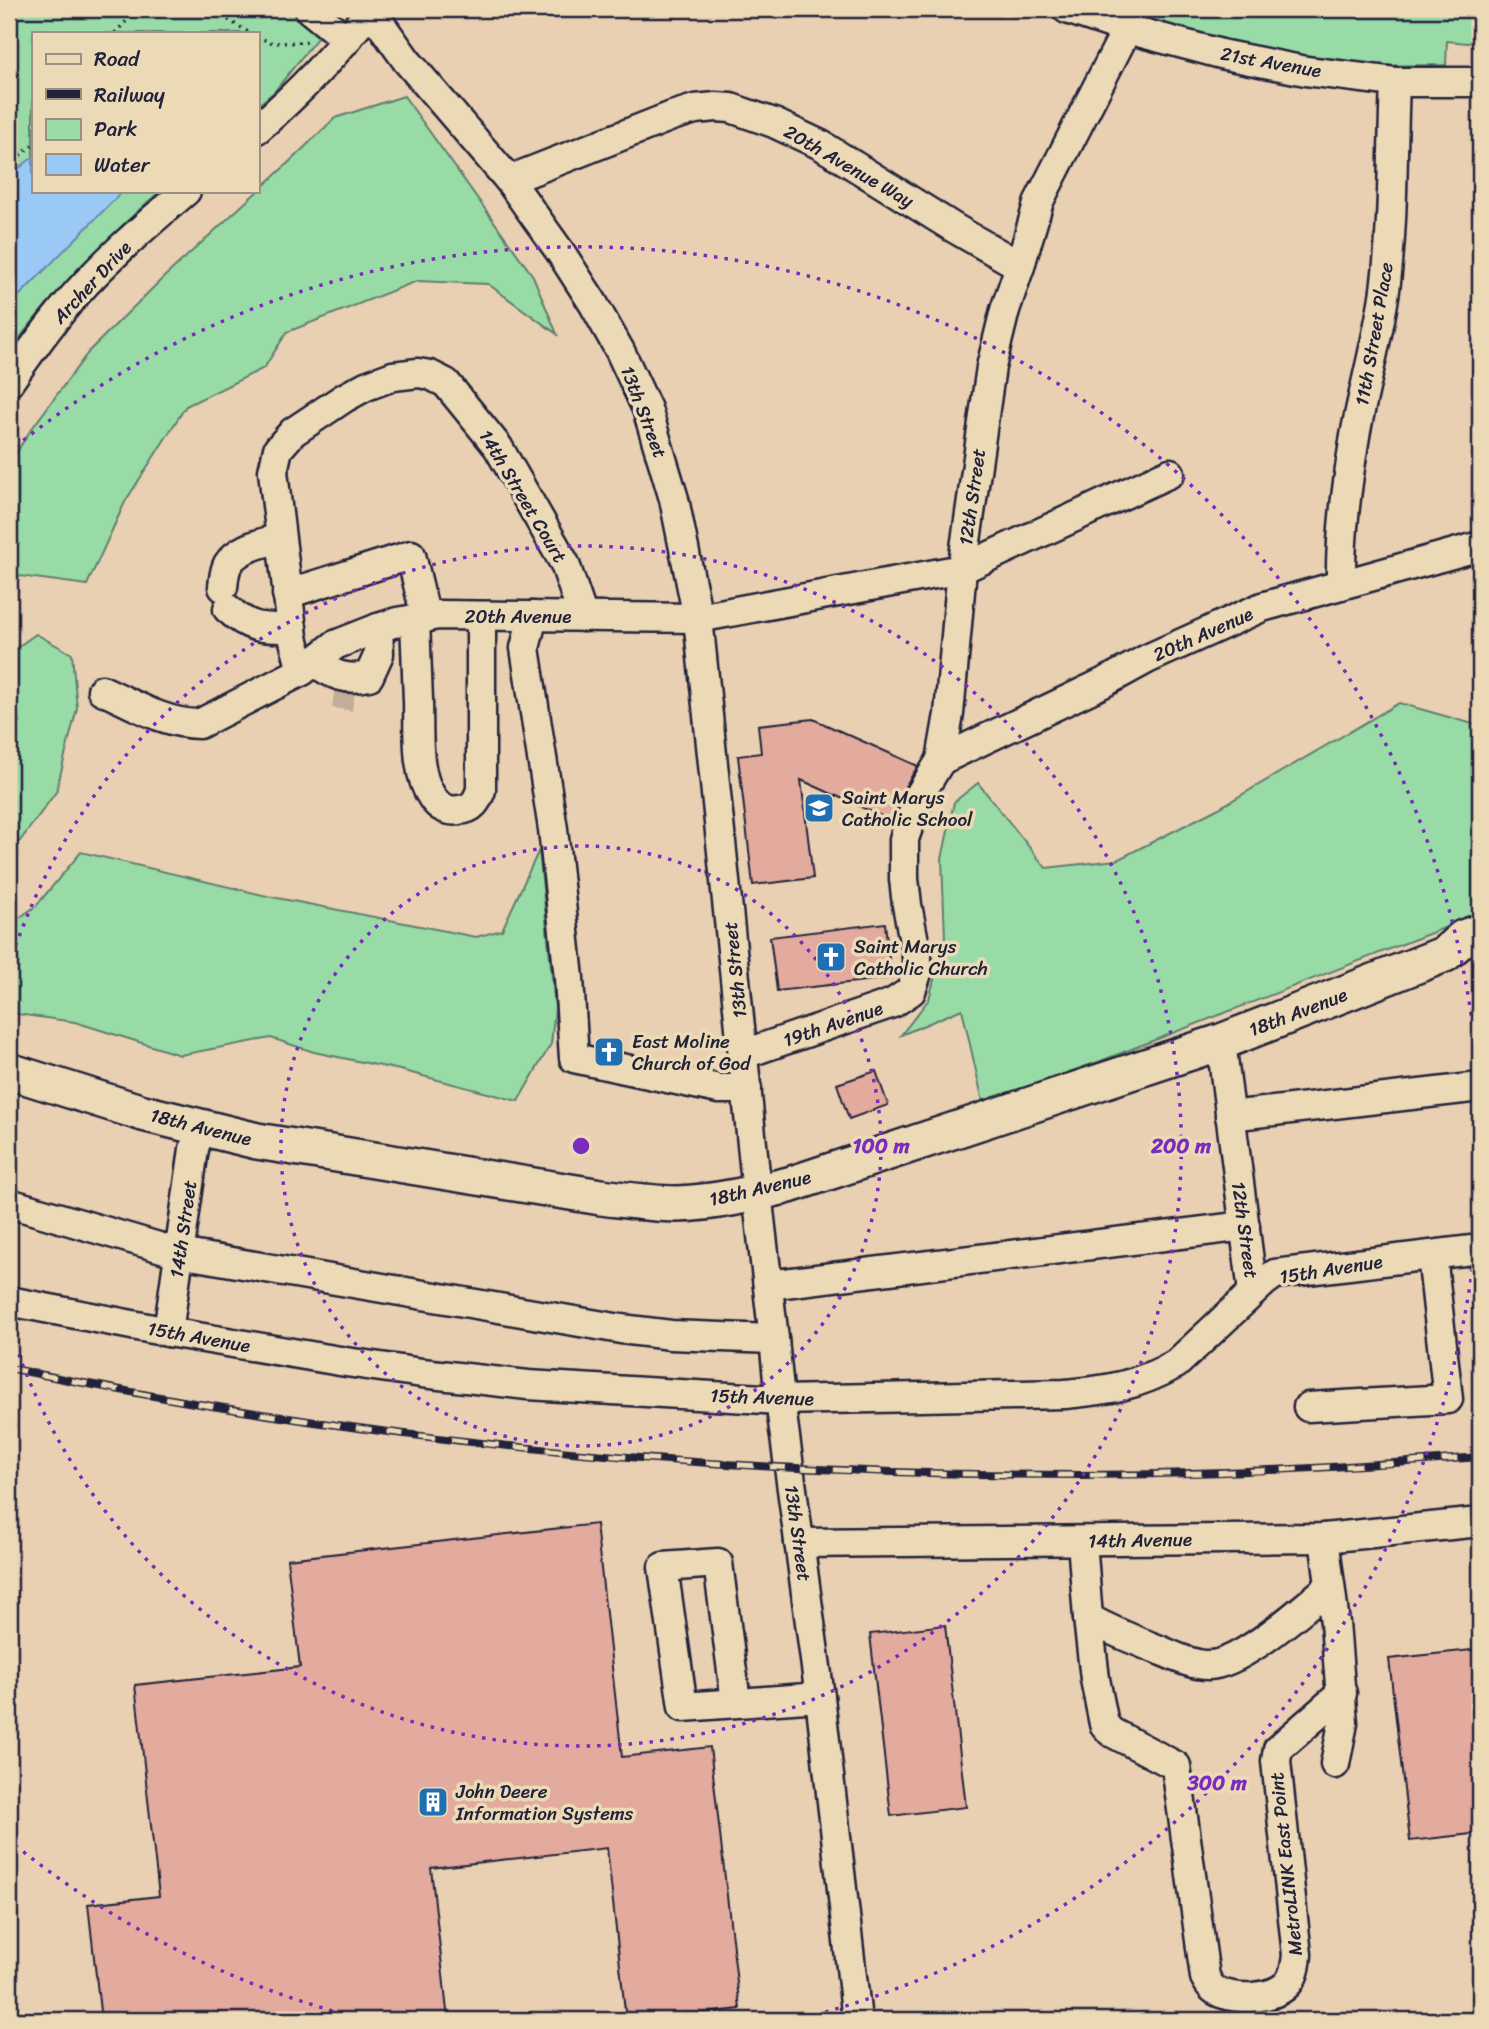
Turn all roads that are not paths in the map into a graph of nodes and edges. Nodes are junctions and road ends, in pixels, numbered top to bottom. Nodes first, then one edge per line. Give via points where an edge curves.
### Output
1 (309, 9) edge
2 (370, 9) edge
3 (1067, 9) edge
4 (1127, 29) junction
5 (339, 34) junction
6 (1395, 82) junction
7 (1480, 82) edge
8 (259, 127) edge
9 (509, 180) junction
10 (185, 192) edge
11 (1020, 266) junction
12 (9, 382) edge
13 (1170, 473) dead end
14 (281, 538) junction
15 (1480, 546) edge
16 (962, 569) junction
17 (1340, 585) junction
18 (287, 594) junction
19 (481, 616) junction
20 (533, 616) junction
21 (583, 617) junction
22 (698, 618) junction
23 (420, 619) junction
24 (292, 628) junction
25 (378, 628) junction
26 (333, 678) junction
27 (102, 690) dead end
28 (941, 760) junction
29 (1480, 932) edge
30 (1480, 951) edge
31 (1445, 954) junction
32 (915, 983) joint
33 (1221, 1042) junction
34 (744, 1054) junction
35 (9, 1071) edge
36 (1480, 1087) edge
37 (747, 1089) junction
38 (1230, 1116) junction
39 (200, 1128) junction
40 (757, 1193) junction
41 (9, 1203) edge
42 (1245, 1226) junction
43 (1480, 1249) edge
44 (180, 1253) junction
45 (1432, 1255) junction
46 (768, 1285) junction
47 (1254, 1292) junction
48 (9, 1301) edge
49 (168, 1332) junction
50 (775, 1339) junction
51 (780, 1401) junction
52 (1308, 1407) dead end
53 (1480, 1522) edge
54 (1324, 1538) junction
55 (1082, 1541) junction
56 (799, 1543) junction
57 (1330, 1586) junction
58 (1087, 1618) junction
59 (1342, 1693) junction
60 (820, 1697) junction
61 (736, 1702) junction
62 (1335, 1765) dead end
63 (857, 2020) edge

1 - 5 street
2 - 5 street
2 - 9 street, 13th Street via 407,61
3 - 4 street, 21st Avenue
4 - 6 street, 21st Avenue via 1225,55
4 - 11 street, 12th Street via 1039,201
5 - 8 street via 300,91
6 - 7 street, 21st Avenue
6 - 17 street, 11th Street Place via 1385,290 1356,436
9 - 11 street, 20th Avenue Way via 672,116 695,109 731,108 821,145
9 - 22 street, 13th Street via 593,303 646,409 674,499
10 - 12 street, Archer Drive via 85,285
11 - 16 street, 12th Street via 991,368
13 - 16 street, 20th Avenue
14 - 18 street, 14th Street Court
14 - 21 street, 14th Street Court via 273,471 278,449 293,432 366,386 393,376 430,374 446,383 498,447 565,564
14 - 24 street via 247,548 229,562 226,598 237,618 252,627
15 - 17 street, 20th Avenue
16 - 22 street, 20th Avenue
16 - 28 street, 12th Street via 950,714
17 - 28 street, 20th Avenue via 1230,621
18 - 23 street via 411,555
18 - 24 street, 14th Street Court
19 - 20 street, 20th Avenue
19 - 23 street, 20th Avenue
19 - 23 street via 481,790 472,807 451,811 432,799 424,780
20 - 21 street, 20th Avenue
20 - 37 street via 525,648 553,829 574,1058 719,1089
21 - 22 street, 20th Avenue
22 - 34 street, 13th Street
23 - 25 street, 20th Avenue
24 - 26 street, 14th Street Court
25 - 26 street via 379,654
25 - 26 street, 20th Avenue via 335,645
26 - 27 street, 20th Avenue via 199,724 166,719
28 - 32 street, 12th Street via 919,796 904,839 904,879 917,957
29 - 31 main road, 18th Avenue
30 - 31 main road
31 - 33 main road, 18th Avenue
32 - 34 street, 19th Avenue via 893,1003
33 - 38 street, 12th Street
33 - 40 main road, 18th Avenue
34 - 37 street, 13th Street
35 - 39 main road, 18th Avenue
36 - 38 street
37 - 40 street, 13th Street
38 - 42 street, 12th Street
39 - 40 main road, 18th Avenue via 633,1201 676,1204
39 - 44 street, 14th Street
40 - 46 street, 13th Street
41 - 44 street
42 - 46 street
42 - 47 street, 12th Street
43 - 45 street, 15th Avenue
44 - 49 street, 14th Street
44 - 50 street via 621,1329
45 - 47 street, 15th Avenue via 1275,1275
45 - 52 street via 1448,1399
46 - 50 street, 13th Street
47 - 51 street, 15th Avenue via 1175,1364 1112,1390
48 - 49 street, 15th Avenue
49 - 51 street, 15th Avenue via 422,1373 528,1385
50 - 51 street, 13th Street
51 - 56 street, 13th Street
53 - 54 street, 14th Avenue
54 - 55 street, 14th Avenue
54 - 57 street
55 - 56 street, 14th Avenue
55 - 58 street
56 - 60 street, 13th Street
57 - 58 street via 1259,1642 1209,1666
57 - 59 street
58 - 59 street, MetroLINK East Point via 1104,1724 1176,1766 1205,1977 1212,1989 1230,1997 1252,1998 1275,1991 1288,1984 1295,1971 1278,1749
59 - 62 street via 1343,1723
60 - 61 street
60 - 63 street, 13th Street
61 - 61 street via 683,1707 663,1567 718,1563

